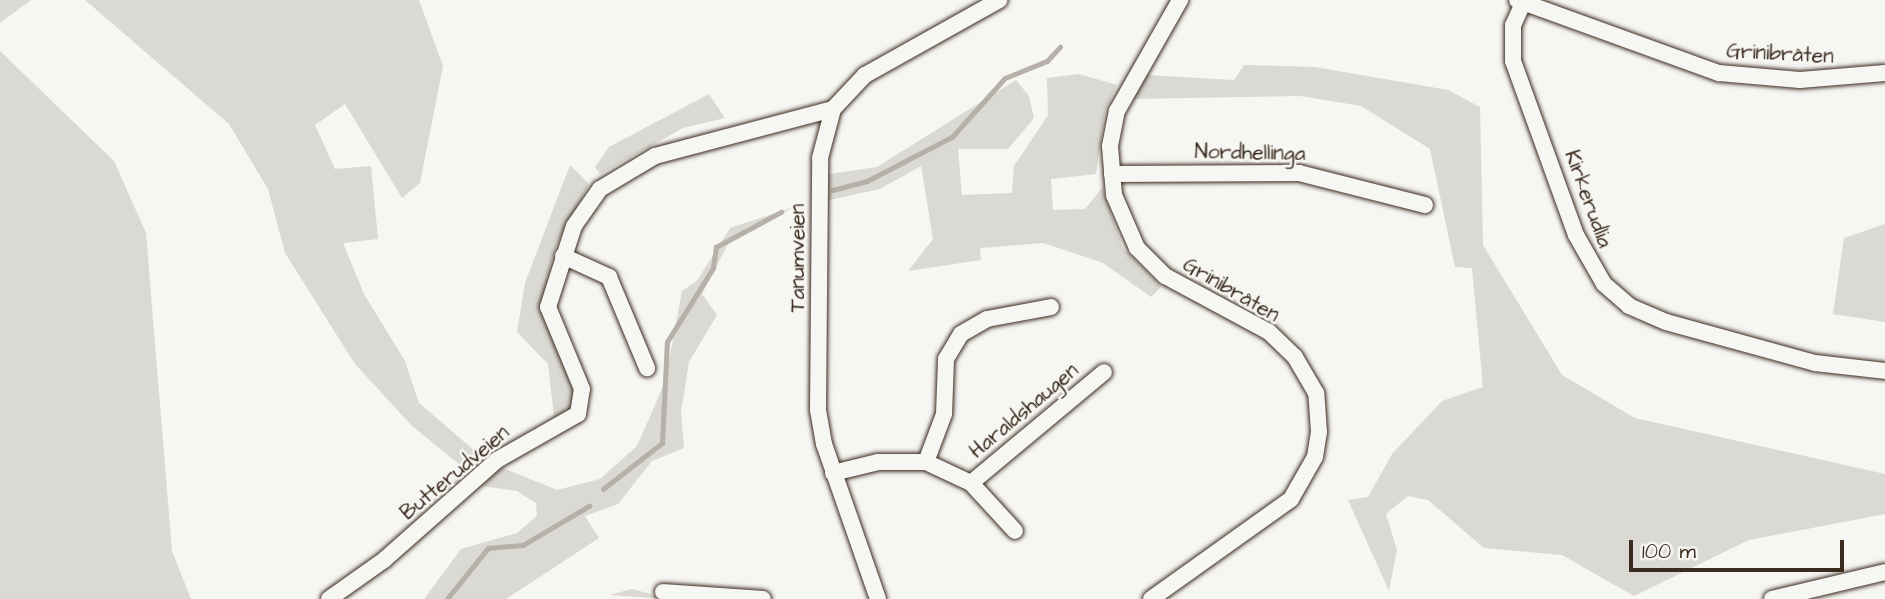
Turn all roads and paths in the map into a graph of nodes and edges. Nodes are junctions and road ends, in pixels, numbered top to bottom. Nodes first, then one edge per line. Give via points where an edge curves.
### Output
1 (999, 0) edge
2 (1180, 0) edge
3 (1520, 1) edge
4 (1885, 73) edge
5 (833, 109) junction
6 (1112, 174) junction
7 (1425, 205) dead end
8 (563, 256) junction
9 (1051, 307) dead end
10 (647, 368) dead end
11 (1885, 371) edge
12 (1104, 372) dead end
13 (926, 462) junction
14 (833, 473) junction
15 (971, 484) junction
16 (1015, 531) dead end
17 (1885, 572) edge
18 (663, 592) dead end
19 (329, 599) edge
20 (763, 599) edge
21 (877, 599) edge
22 (1152, 599) edge
23 (1772, 599) edge

1 - 5 street, Tanumveien via 865,75
2 - 6 street, Grinibråten via 1117,111
3 - 4 street, Grinibråten via 1719,73 1800,80
3 - 11 street, Kirkerudlia via 1513,26 1513,61 1576,235 1604,284 1629,306 1665,323 1815,363
5 - 8 street, Butterudveien via 688,146 636,166 600,189
5 - 14 street, Tanumveien via 820,158 818,386
6 - 7 street, Nordhellinga via 1299,173
6 - 22 street, Grinibråten via 1137,248 1165,276 1269,332 1309,374 1319,413 1315,457 1291,499
8 - 10 street via 609,276
8 - 19 street, Butterudveien via 548,307 582,389 578,414 496,460 384,560
9 - 13 street, Haraldshaugen via 987,319 961,334 946,359 944,414
12 - 15 street, Haraldshaugen
13 - 14 street, Haraldshaugen via 878,462
13 - 15 street, Haraldshaugen
14 - 21 street, Tanumveien
15 - 16 street, Haraldshaugen
17 - 23 street
18 - 20 street

